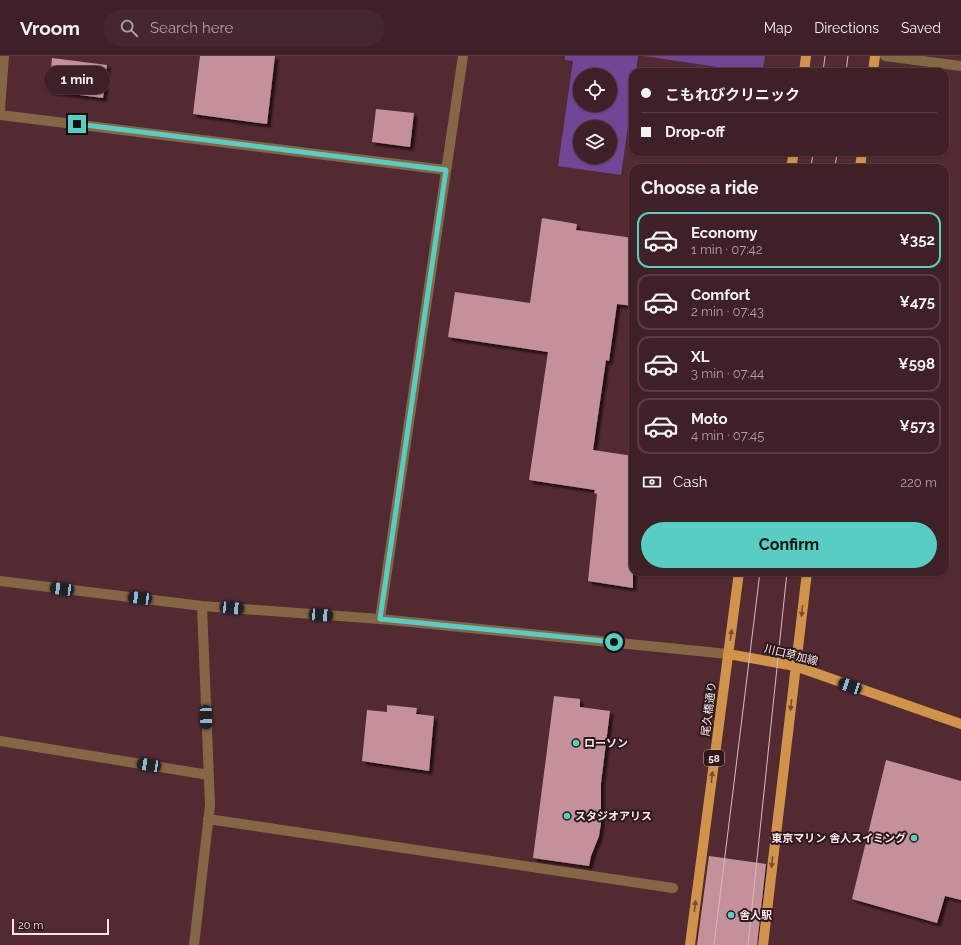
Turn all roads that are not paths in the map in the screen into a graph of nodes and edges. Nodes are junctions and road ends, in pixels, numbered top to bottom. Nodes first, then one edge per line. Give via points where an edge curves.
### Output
1 (4, 56) edge
2 (463, 56) edge
3 (806, 56) edge
4 (875, 56) edge
5 (885, 56) edge
6 (961, 66) edge
7 (804, 68) edge
8 (874, 68) edge
9 (0, 109) edge
10 (0, 115) edge
11 (446, 170) junction
12 (738, 576) edge
13 (807, 576) edge
14 (0, 581) edge
15 (202, 606) junction
16 (380, 619) junction
17 (728, 654) junction
18 (795, 666) junction
19 (961, 724) edge
20 (0, 742) edge
21 (209, 775) junction
22 (208, 819) junction
23 (673, 888) dead end
24 (194, 945) edge
25 (690, 945) edge
26 (763, 945) edge

1 - 9 street
2 - 11 street
3 - 7 main road
4 - 8 main road
5 - 6 street
10 - 11 street
11 - 16 street
17 -> 12 main road, 尾久橋通り / 58
13 -> 18 main road
14 - 15 street
15 - 16 street
15 - 21 street
16 - 17 street
17 - 18 main road, 川口草加線
25 -> 17 main road, 尾久橋通り / 58
18 - 19 main road, 川口草加線
18 -> 26 main road
20 - 21 street
21 - 22 street
22 - 23 street
22 - 24 street

